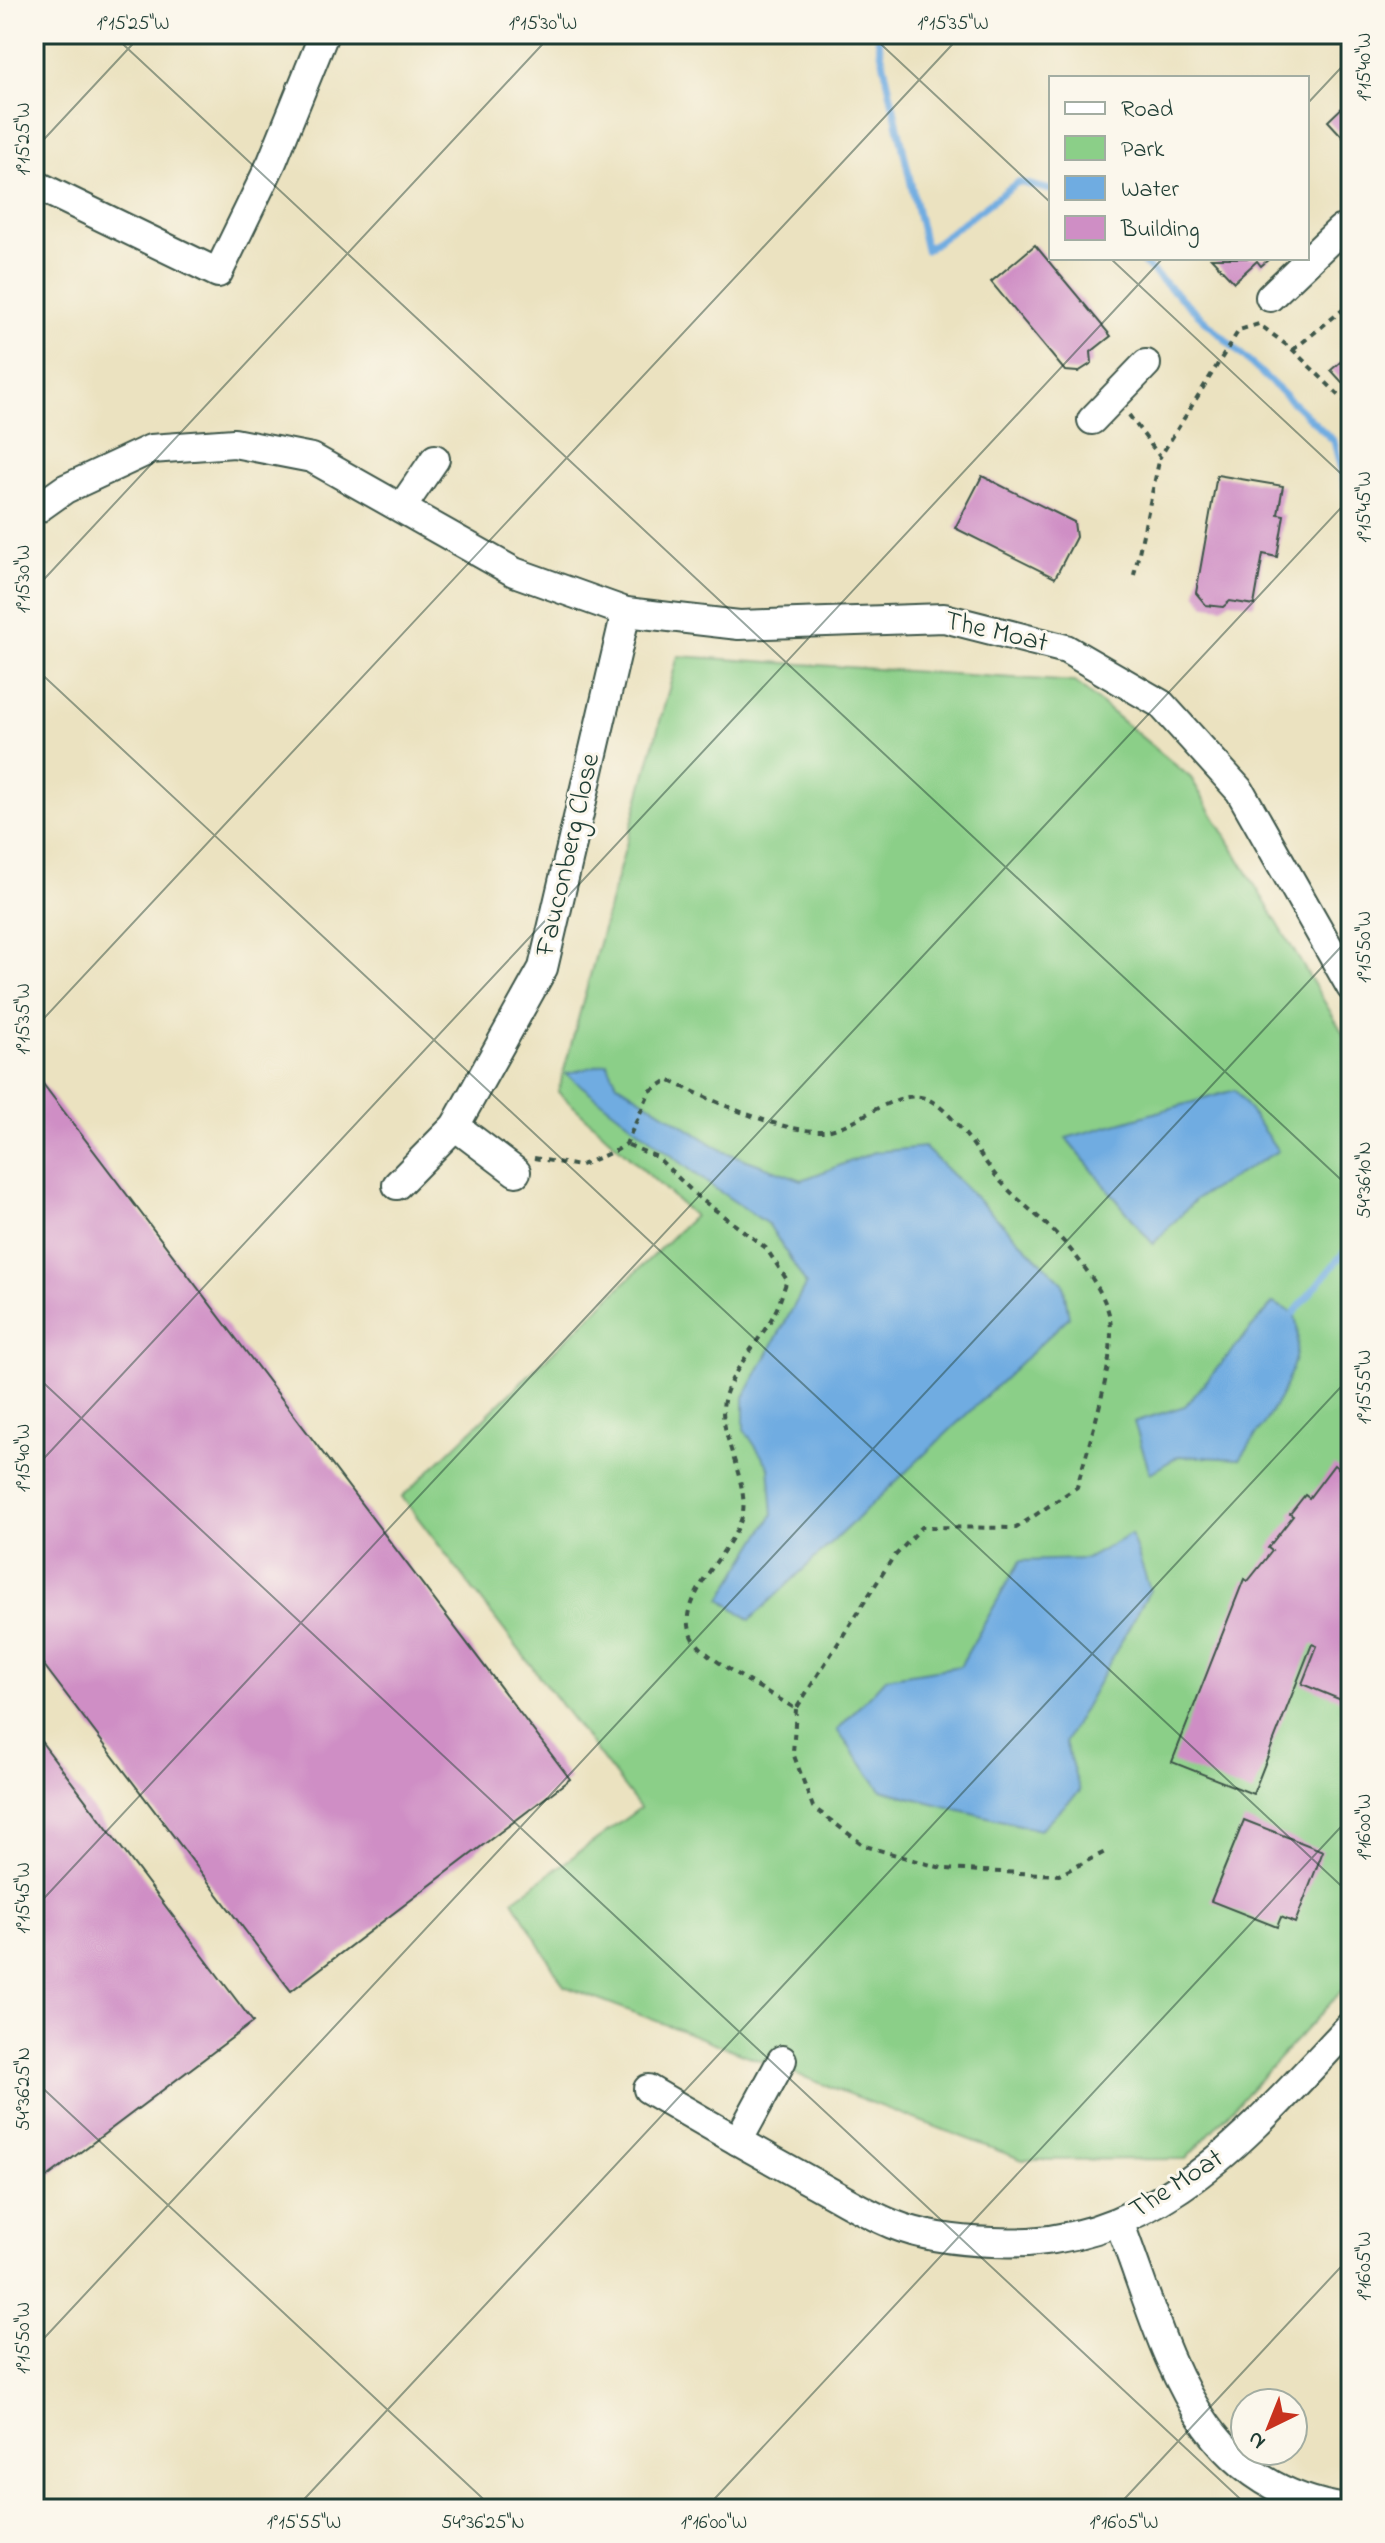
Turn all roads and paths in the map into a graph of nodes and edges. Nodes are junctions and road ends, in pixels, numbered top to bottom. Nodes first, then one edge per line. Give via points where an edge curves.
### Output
1 (324, 34) edge
2 (34, 184) edge
3 (1309, 229) edge
4 (1346, 230) edge
5 (1270, 297) dead end
6 (1351, 303) edge
7 (1293, 350) junction
8 (1146, 364) dead end
9 (1112, 398) junction
10 (1351, 407) edge
11 (1092, 420) dead end
12 (1160, 457) junction
13 (435, 459) dead end
14 (402, 507) junction
15 (34, 511) edge
16 (1134, 575) dead end
17 (626, 612) junction
18 (1351, 987) edge
19 (455, 1126) junction
20 (626, 1144) junction
21 (516, 1172) joint
22 (397, 1185) dead end
23 (796, 1709) junction
24 (1107, 1851) dead end
25 (1351, 2025) edge
26 (782, 2060) dead end
27 (648, 2089) dead end
28 (738, 2141) junction
29 (1119, 2222) junction
30 (1346, 2509) edge

1 - 2 street via 272,162 218,273
3 - 4 street
4 - 5 street
6 - 7 path
7 - 10 path
7 - 12 path via 1259,324 1239,330
8 - 9 street
9 - 11 street
9 - 12 path
12 - 16 path
13 - 14 street
14 - 15 street, The Moat via 312,458 234,443 151,449 65,489
14 - 17 street, The Moat via 514,572
17 - 18 street, The Moat via 739,625 944,618 1066,649 1161,704 1240,791
17 - 19 street, Fauconberg Close via 543,968
19 - 21 street
19 - 22 street, Fauconberg Close
20 - 21 path via 579,1166 536,1157
20 - 23 path via 657,1157 698,1197 766,1248 787,1280 722,1407 743,1515 727,1549 691,1600 688,1620 694,1640 714,1658
20 - 23 path via 650,1091 668,1080 719,1104 825,1131 909,1096 926,1098 946,1113 1002,1183 1063,1241 1089,1274 1109,1315 1109,1353 1077,1487 1016,1528 922,1527 892,1559
23 - 24 path via 793,1753 813,1807 865,1846 945,1869 1059,1875
25 - 29 street, The Moat via 1225,2155 1160,2202
26 - 28 street
27 - 28 street, The Moat
28 - 29 street, The Moat via 892,2224 949,2240 1013,2244 1072,2237
29 - 30 street via 1181,2385 1204,2424 1233,2458 1270,2487 1314,2504

